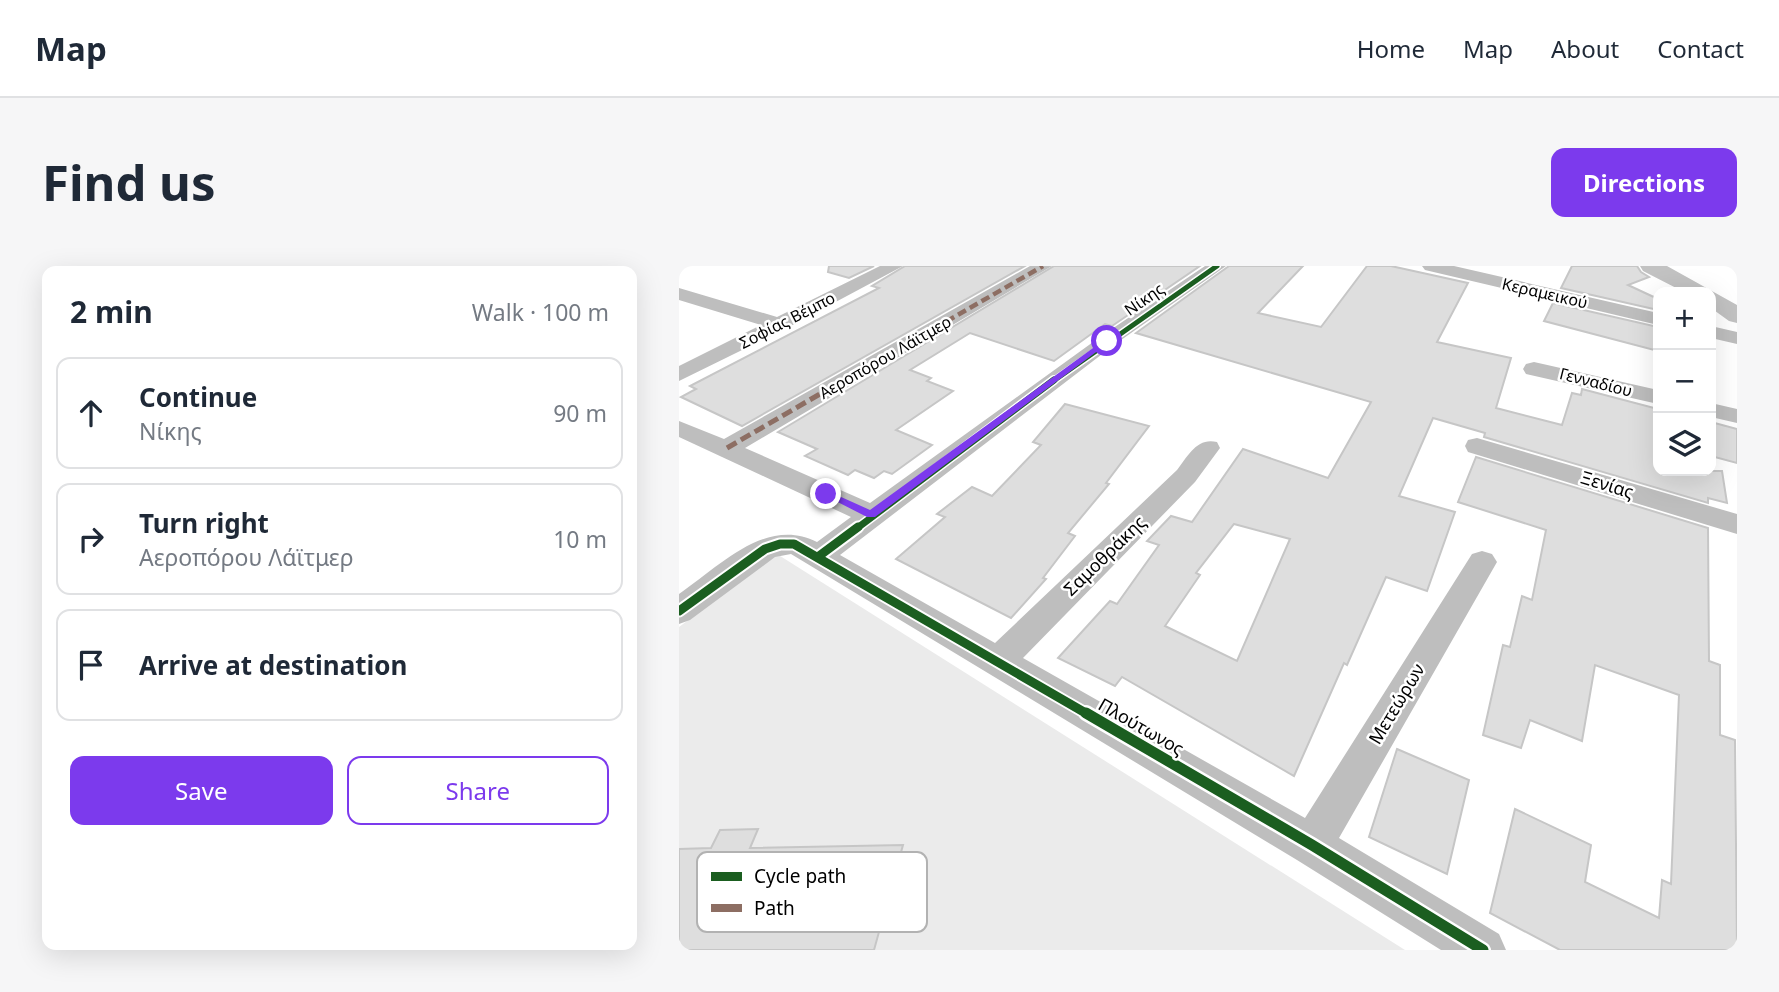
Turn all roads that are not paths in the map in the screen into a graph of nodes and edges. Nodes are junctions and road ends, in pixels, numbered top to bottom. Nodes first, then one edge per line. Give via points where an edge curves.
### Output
1 (894, 266) edge
2 (1043, 266) edge
3 (1217, 266) edge
4 (1431, 266) edge
5 (1652, 266) edge
6 (1692, 287) edge
7 (679, 294) edge
8 (1716, 301) edge
9 (1737, 316) edge
10 (1653, 318) edge
11 (780, 324) junction
12 (1716, 333) edge
13 (1737, 338) edge
14 (1534, 369) dead end
15 (679, 374) edge
16 (1653, 396) edge
17 (1716, 411) edge
18 (1737, 416) edge
19 (679, 428) edge
20 (1477, 446) dead end
21 (727, 448) junction
22 (1208, 448) dead end
23 (871, 515) junction
24 (1737, 524) edge
25 (818, 556) junction
26 (1482, 562) dead end
27 (679, 611) edge
28 (998, 661) junction
29 (1312, 845) junction
30 (1483, 950) edge

1 - 11 street, Σοφίας Βέμπο
2 - 21 street, Αεροπόρου Λάϊτμερ
3 - 23 street, Νίκης
4 - 10 street, Κεραμεικού
5 - 6 street
7 - 11 street
8 - 9 street
11 - 15 street, Σοφίας Βέμπο
12 - 13 street
14 - 16 street, Γενναδίου
17 - 18 street
19 - 21 street
20 - 24 street, Ξενίας
21 - 23 street
22 - 28 street, Σαμοθράκης via 1187,476
23 - 25 street, Νίκης
25 - 27 street, Πλούτωνος via 791,542 765,548
25 - 28 street, Πλούτωνος
26 - 29 street, Μετεώρων
28 - 29 street, Πλούτωνος
29 - 30 street, Πλούτωνος

